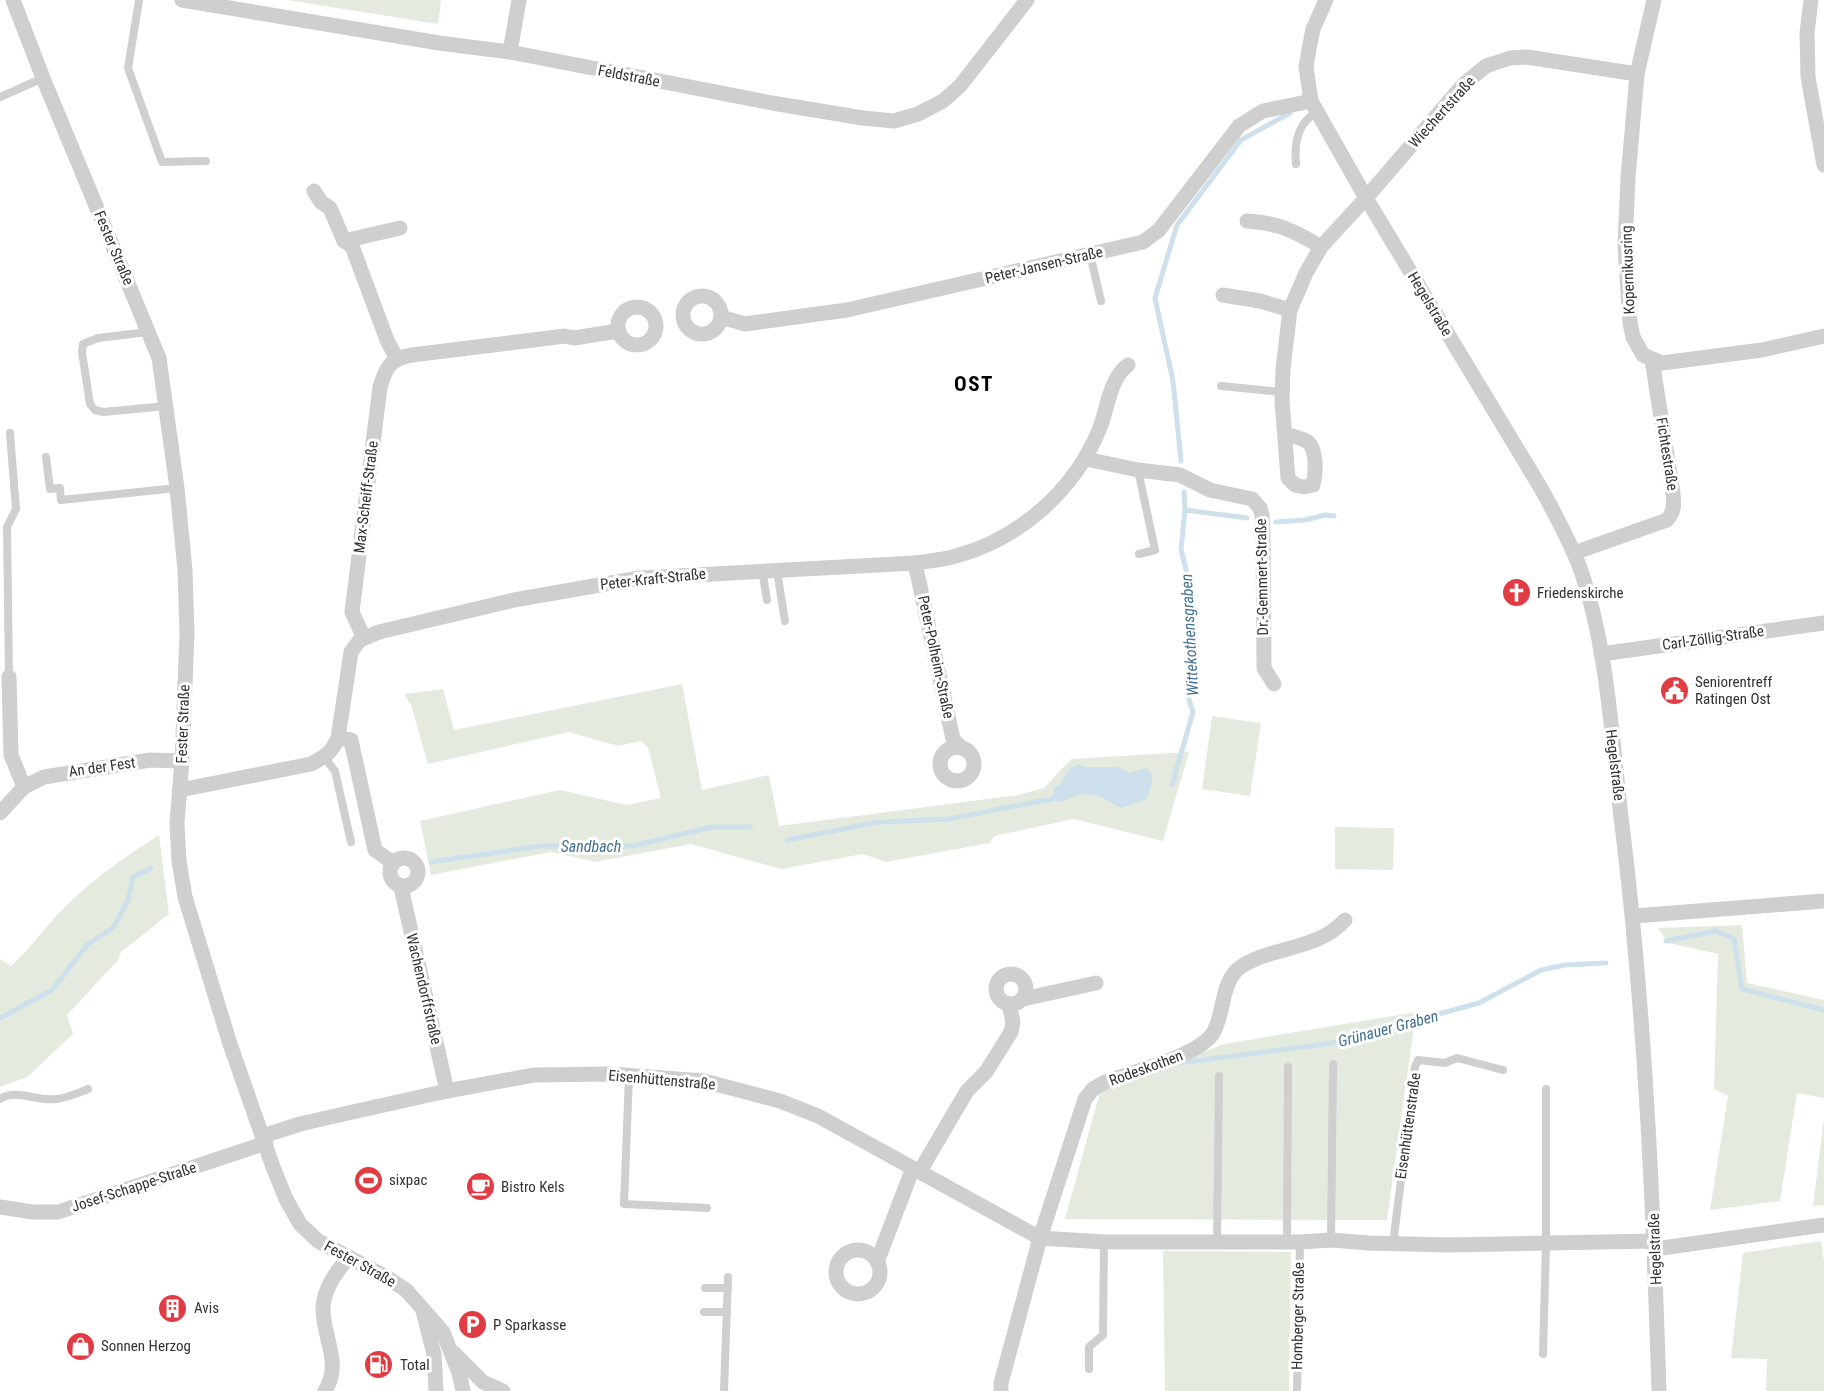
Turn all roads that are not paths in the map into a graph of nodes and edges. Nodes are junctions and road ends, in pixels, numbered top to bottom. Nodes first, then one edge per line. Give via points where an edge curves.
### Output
1 (13, 0) edge
2 (139, 0) edge
3 (182, 0) edge
4 (519, 0) edge
5 (1027, 0) edge
6 (1326, 0) edge
7 (1654, 0) edge
8 (1811, 0) edge
9 (510, 52) junction
10 (1637, 74) junction
11 (43, 78) junction
12 (0, 97) edge
13 (1314, 106) junction
14 (206, 161) dead end
15 (1296, 165) dead end
16 (1824, 165) edge
17 (315, 191) dead end
18 (1366, 198) junction
19 (1247, 221) dead end
20 (400, 228) dead end
21 (344, 241) junction
22 (1321, 247) junction
23 (1090, 254) junction
24 (1223, 295) dead end
25 (1101, 301) dead end
26 (1290, 310) junction
27 (720, 317) junction
28 (670, 324) junction
29 (618, 331) junction
30 (148, 332) junction
31 (1824, 336) edge
32 (397, 359) junction
33 (1652, 360) junction
34 (1128, 365) dead end
35 (1221, 386) dead end
36 (1283, 392) junction
37 (166, 406) junction
38 (10, 432) dead end
39 (1284, 434) dead end
40 (46, 457) dead end
41 (1086, 459) junction
42 (1138, 470) junction
43 (177, 488) junction
44 (1574, 553) junction
45 (1139, 554) dead end
46 (915, 563) junction
47 (769, 570) junction
48 (766, 600) dead end
49 (785, 621) dead end
50 (1824, 623) edge
51 (364, 638) junction
52 (1601, 654) junction
53 (9, 677) joint
54 (1274, 684) dead end
55 (338, 738) junction
56 (961, 748) dead end
57 (324, 757) junction
58 (182, 761) junction
59 (24, 787) junction
60 (180, 790) junction
61 (0, 813) edge
62 (351, 842) dead end
63 (393, 863) junction
64 (401, 886) junction
65 (1824, 901) edge
66 (1634, 916) junction
67 (1345, 920) dead end
68 (1096, 983) dead end
69 (1333, 1064) dead end
70 (1288, 1067) dead end
71 (1503, 1071) dead end
72 (629, 1076) junction
73 (1219, 1076) dead end
74 (88, 1089) dead end
75 (1546, 1089) dead end
76 (447, 1091) junction
77 (0, 1099) edge
78 (264, 1139) junction
79 (917, 1169) junction
80 (0, 1207) edge
81 (707, 1208) dead end
82 (1824, 1225) edge
83 (1040, 1238) junction
84 (1217, 1240) junction
85 (1331, 1240) junction
86 (1104, 1242) junction
87 (1293, 1242) junction
88 (1393, 1244) junction
89 (1546, 1244) junction
90 (1655, 1245) junction
91 (349, 1257) junction
92 (878, 1262) dead end
93 (728, 1277) dead end
94 (705, 1288) dead end
95 (728, 1288) junction
96 (422, 1308) junction
97 (704, 1312) dead end
98 (727, 1312) junction
99 (451, 1350) junction
100 (1543, 1354) dead end
101 (1089, 1369) dead end
102 (325, 1391) edge
103 (436, 1391) edge
104 (463, 1391) edge
105 (503, 1391) edge
106 (724, 1391) edge
107 (1001, 1391) edge
108 (1297, 1391) edge
109 (1659, 1391) edge

1 - 11 street, Fester Straße
2 - 14 lane via 128,68 162,162
3 - 9 street, Feldstraße
4 - 9 street
5 - 9 street, Feldstraße via 960,86 927,110 894,121 772,103
6 - 13 street via 1312,30 1306,67
7 - 10 street, Kopernikusring
8 - 16 street via 1808,77
10 - 18 street, Wiechertstraße via 1527,57 1486,66 1464,84
10 - 33 street, Kopernikusring via 1625,245 1633,337 1643,355
11 - 12 lane
11 - 30 street, Fester Straße
13 - 15 lane via 1300,130
13 - 18 street
13 - 23 street, Peter-Jansen-Straße via 1284,105 1263,111 1239,126 1153,236 1143,242
17 - 21 street via 330,208
18 - 22 street, Wiechertstraße
18 - 44 street, Hegelstraße via 1542,490
19 - 22 street via 1279,225
20 - 21 street
21 - 32 street via 352,246
22 - 26 street, Wiechertstraße
23 - 25 lane
23 - 27 street, Peter-Jansen-Straße via 847,310 745,324
24 - 26 street via 1260,300
26 - 36 street, Wiechertstraße
27 - 28 street via 716,328 703,334
27 - 28 street via 712,299 698,297 690,300
28 - 29 street via 638,345 626,341
28 - 29 street via 641,307 633,307 620,318
29 - 32 street
30 - 37 street, Fester Straße via 159,358
30 - 37 lane via 98,338 83,344 90,404 103,412
31 - 33 street via 1672,363
32 - 51 street, Max-Scheiff-Straße via 386,368 380,387 352,612
33 - 44 street, Fichtestraße via 1675,504 1672,514 1667,520
34 - 41 street, Peter-Kraft-Straße via 1119,372
35 - 36 lane
36 - 39 street, Wiechertstraße
37 - 43 street, Fester Straße
38 - 53 lane via 16,509 7,527
40 - 43 lane via 50,489 60,488 61,500
41 - 42 street, Dr.-Gemmert-Straße
41 - 46 street, Peter-Kraft-Straße via 1035,517 993,543 956,556
42 - 45 lane via 1155,550
42 - 54 street, Dr.-Gemmert-Straße via 1180,475 1210,490 1252,500 1260,508 1264,668
43 - 58 street, Fester Straße via 187,634
44 - 52 street, Hegelstraße
46 - 47 street, Peter-Kraft-Straße
46 - 56 street, Peter-Polheim-Straße via 954,739
47 - 48 lane
47 - 49 lane
47 - 51 street, Peter-Kraft-Straße via 640,578 514,600
50 - 52 street, Carl-Zöllig-Straße
51 - 55 street via 351,652
52 - 66 street, Hegelstraße
53 - 59 street via 11,755
55 - 57 street via 333,750
55 - 63 street, Wachendorffstraße via 351,740 375,850
57 - 60 street via 311,764
57 - 62 lane via 335,771
58 - 59 street, An der Fest via 150,760 58,774
58 - 60 street, Fester Straße
59 - 61 street, An der Fest
60 - 78 street, Fester Straße via 177,824 185,897
63 - 64 street, Wachendorffstraße via 390,873
63 - 64 street via 405,858 417,866 416,880 410,886
64 - 76 street, Wachendorffstraße
65 - 66 street
66 - 90 street, Hegelstraße
67 - 83 street, Rodeskothen via 1336,930 1303,946 1257,958 1239,968 1228,984 1213,1033 1197,1049 1093,1089 1085,1099
68 - 79 street via 1016,1002 1011,1032
69 - 85 lane
70 - 87 lane
71 - 88 lane, Eisenhüttenstraße via 1457,1058 1444,1064 1418,1059
72 - 76 street, Eisenhüttenstraße via 534,1075
72 - 79 street, Eisenhüttenstraße via 704,1081 780,1101 818,1116
72 - 81 lane via 624,1204
73 - 84 lane
74 - 77 lane via 57,1099 15,1094
75 - 89 lane
76 - 78 street, Eisenhüttenstraße via 300,1124
78 - 80 street, Josef-Schappe-Straße via 58,1212
78 - 91 street, Fester Straße via 286,1199 300,1224 318,1241
79 - 83 street, Eisenhüttenstraße
79 - 92 street
82 - 90 street, Eisenhüttenstraße
83 - 86 street, Eisenhüttenstraße
83 - 107 street, Rodeskothen
84 - 86 street, Eisenhüttenstraße
84 - 87 street, Eisenhüttenstraße
85 - 87 street, Eisenhüttenstraße
85 - 88 street, Eisenhüttenstraße
86 - 101 lane via 1103,1335 1089,1347
87 - 108 lane, Homberger Straße
88 - 89 street, Eisenhüttenstraße
89 - 90 street, Eisenhüttenstraße
89 - 100 lane
90 - 109 street, Hegelstraße
91 - 96 street, Fester Straße via 406,1290
91 - 102 street via 327,1290 323,1308 333,1357 331,1382
93 - 95 lane
94 - 95 lane
95 - 98 lane
96 - 99 street, Fester Straße via 443,1332
96 - 103 street via 434,1354
97 - 98 lane
98 - 106 lane
99 - 104 street, Fester Straße
99 - 105 street, Fester Straße via 483,1382

